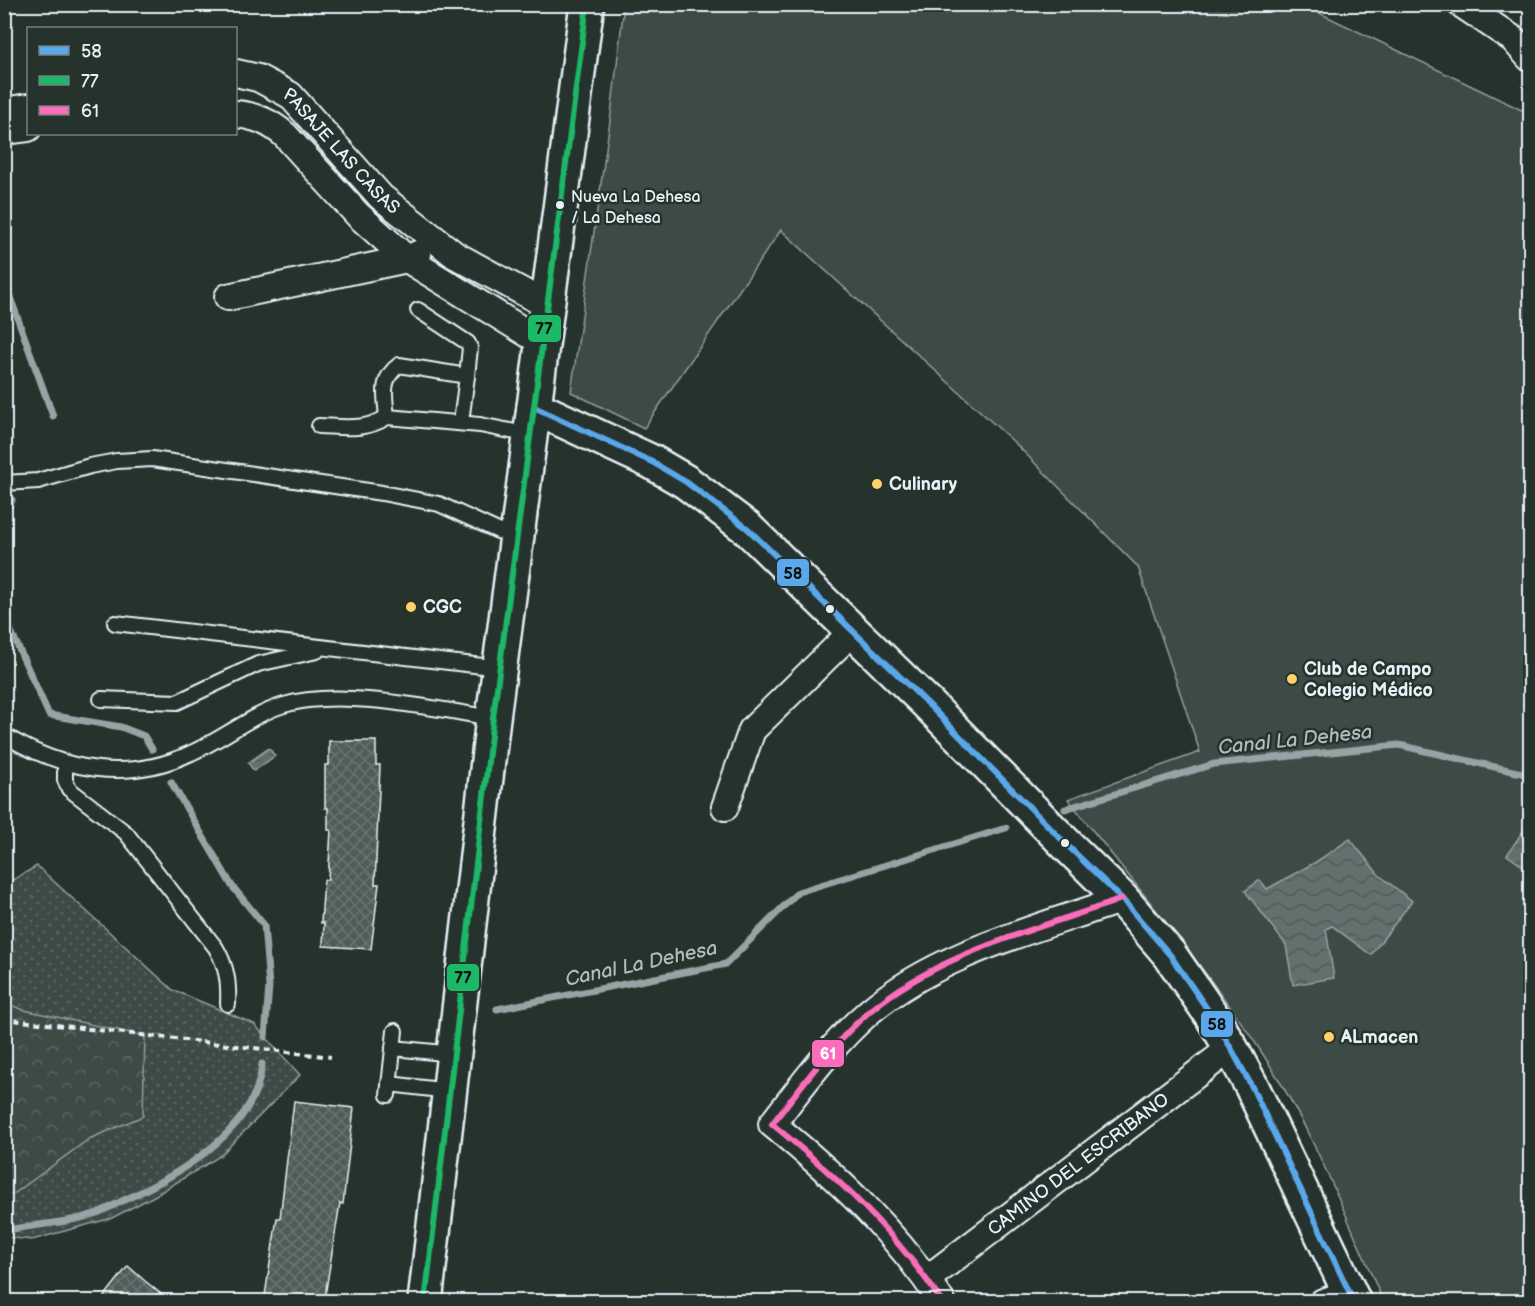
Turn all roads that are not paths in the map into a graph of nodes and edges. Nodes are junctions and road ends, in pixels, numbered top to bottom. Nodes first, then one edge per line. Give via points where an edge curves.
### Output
1 (587, 4) edge
2 (1461, 4) edge
3 (1530, 58) edge
4 (237, 73) edge
5 (27, 107) edge
6 (4, 111) edge
7 (237, 114) edge
8 (27, 128) edge
9 (4, 131) edge
10 (440, 243) junction
11 (407, 259) junction
12 (228, 297) dead end
13 (547, 305) junction
14 (418, 310) dead end
15 (543, 343) junction
16 (467, 376) junction
17 (387, 417) junction
18 (532, 421) junction
19 (461, 423) junction
20 (319, 426) dead end
21 (4, 483) edge
22 (517, 536) junction
23 (115, 623) dead end
24 (852, 632) junction
25 (328, 649) junction
26 (500, 668) junction
27 (101, 699) dead end
28 (493, 718) junction
29 (4, 735) edge
30 (65, 764) junction
31 (725, 807) dead end
32 (1122, 899) junction
33 (228, 1004) dead end
34 (395, 1030) dead end
35 (393, 1048) junction
36 (1231, 1048) junction
37 (454, 1054) junction
38 (450, 1091) junction
39 (927, 1279) junction
40 (1342, 1299) edge
41 (425, 1302) edge
42 (942, 1302) edge

1 - 13 main road
2 - 3 street via 1513,39
4 - 10 street, PASAJE LAS CASAS via 275,85 290,96 381,197
5 - 6 street
7 - 11 street, PASAJE LAS CASAS via 261,119 280,131 358,214
8 - 9 street
10 - 11 street
10 - 13 street, PASAJE LAS CASAS
11 - 12 street
11 - 15 street, PASAJE LAS CASAS
13 - 15 main road
14 - 16 lane via 468,343
15 - 18 main road
16 - 17 lane via 399,365 389,373 384,387
16 - 19 lane
17 - 19 lane
17 - 20 lane via 375,425 361,427
18 - 19 lane
18 - 22 main road
18 - 24 main road via 652,462 710,498 747,528
21 - 22 lane via 38,482 90,466 152,459 440,504
22 - 26 main road
23 - 25 lane
24 - 31 street via 752,730
24 - 32 main road
25 - 26 lane
25 - 27 lane via 258,664 177,702
26 - 28 main road
28 - 30 lane via 411,705 318,699 284,705 163,765 110,771
28 - 37 main road
29 - 30 lane via 24,748
30 - 33 lane via 69,789 126,833 216,948 227,974
32 - 36 main road via 1191,985
32 - 39 street via 960,956 898,990 863,1017 825,1056 772,1124 845,1186
34 - 35 lane
35 - 37 lane
35 - 38 lane via 388,1090
36 - 39 street, CAMINO DEL ESCRIBANO
36 - 40 main road via 1252,1087
37 - 38 main road
38 - 41 main road
39 - 42 street

